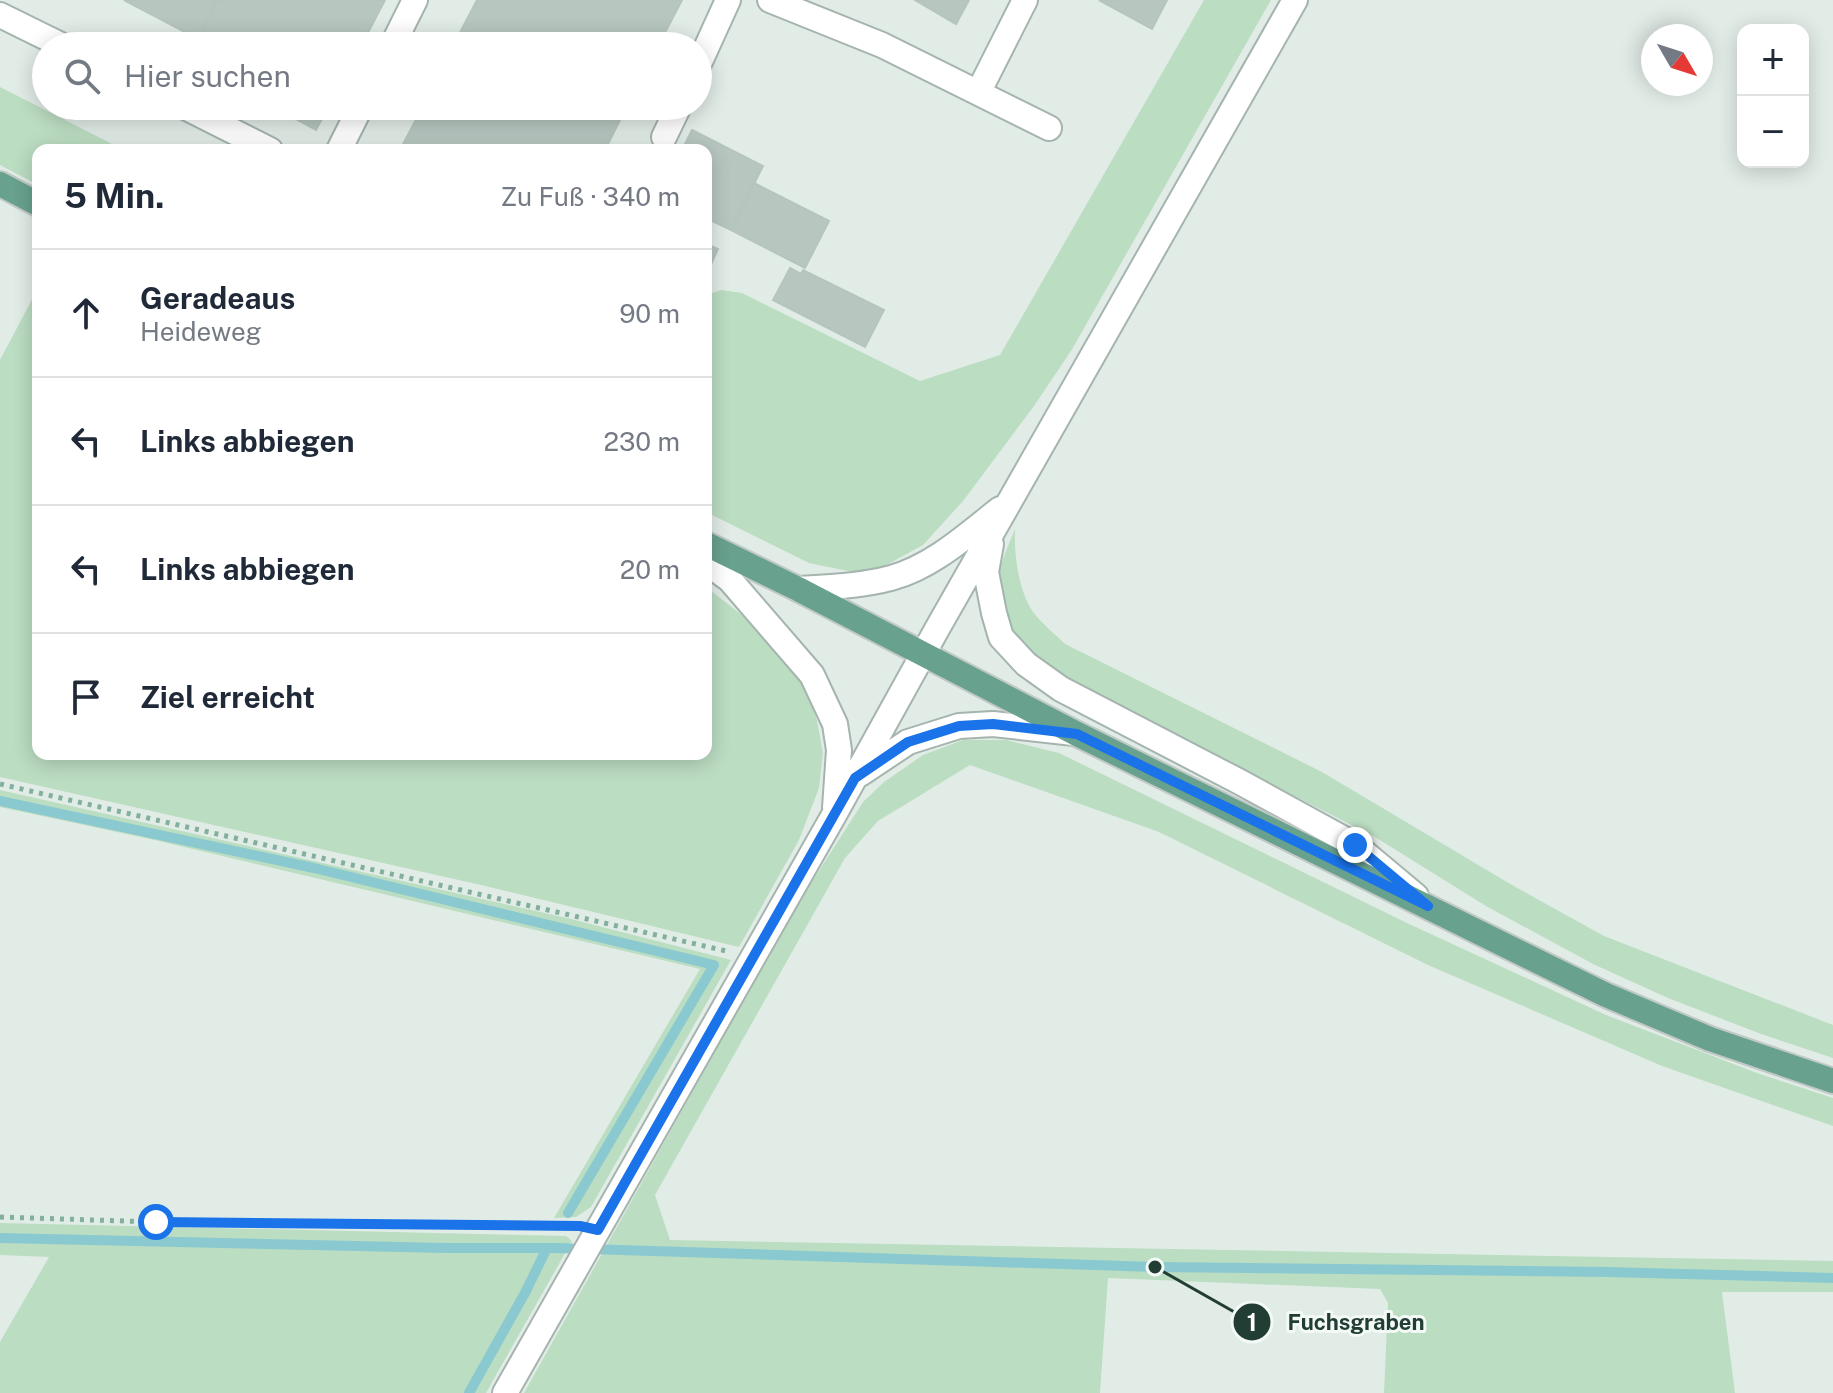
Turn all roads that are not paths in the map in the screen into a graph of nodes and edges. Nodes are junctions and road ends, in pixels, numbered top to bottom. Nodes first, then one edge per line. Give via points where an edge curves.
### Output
1 (415, 0) edge
2 (728, 0) edge
3 (770, 0) edge
4 (1025, 0) edge
5 (1295, 0) edge
6 (0, 15) edge
7 (35, 32) edge
8 (399, 32) edge
9 (712, 35) edge
10 (979, 91) junction
11 (211, 120) edge
12 (354, 120) edge
13 (672, 120) edge
14 (1049, 128) dead end
15 (664, 137) dead end
16 (258, 144) edge
17 (342, 144) edge
18 (0, 184) edge
19 (32, 201) edge
20 (1009, 503) junction
21 (994, 530) junction
22 (712, 547) edge
23 (712, 566) edge
24 (798, 589) junction
25 (923, 654) junction
26 (1077, 734) junction
27 (855, 778) junction
28 (834, 815) junction
29 (1428, 906) junction
30 (1833, 1081) edge
31 (505, 1393) edge

1 - 8 street
2 - 9 street
3 - 10 street
4 - 10 street
5 - 20 street
6 - 7 street
10 - 14 street
11 - 16 street
12 - 17 street
13 - 15 street
18 - 19 main road
20 - 21 street
20 - 24 street via 938,557 892,578
21 - 25 street
21 - 29 street via 986,572 994,613 1001,637 1026,664 1061,689 1355,845
22 - 24 main road
23 - 28 street via 730,580 812,675 835,724 839,750
24 - 25 main road
25 - 26 main road
25 - 27 street
26 - 27 street via 993,724 959,726 908,742
26 - 29 main road
27 - 28 street
28 - 31 street
29 - 30 main road via 1606,995 1710,1039

